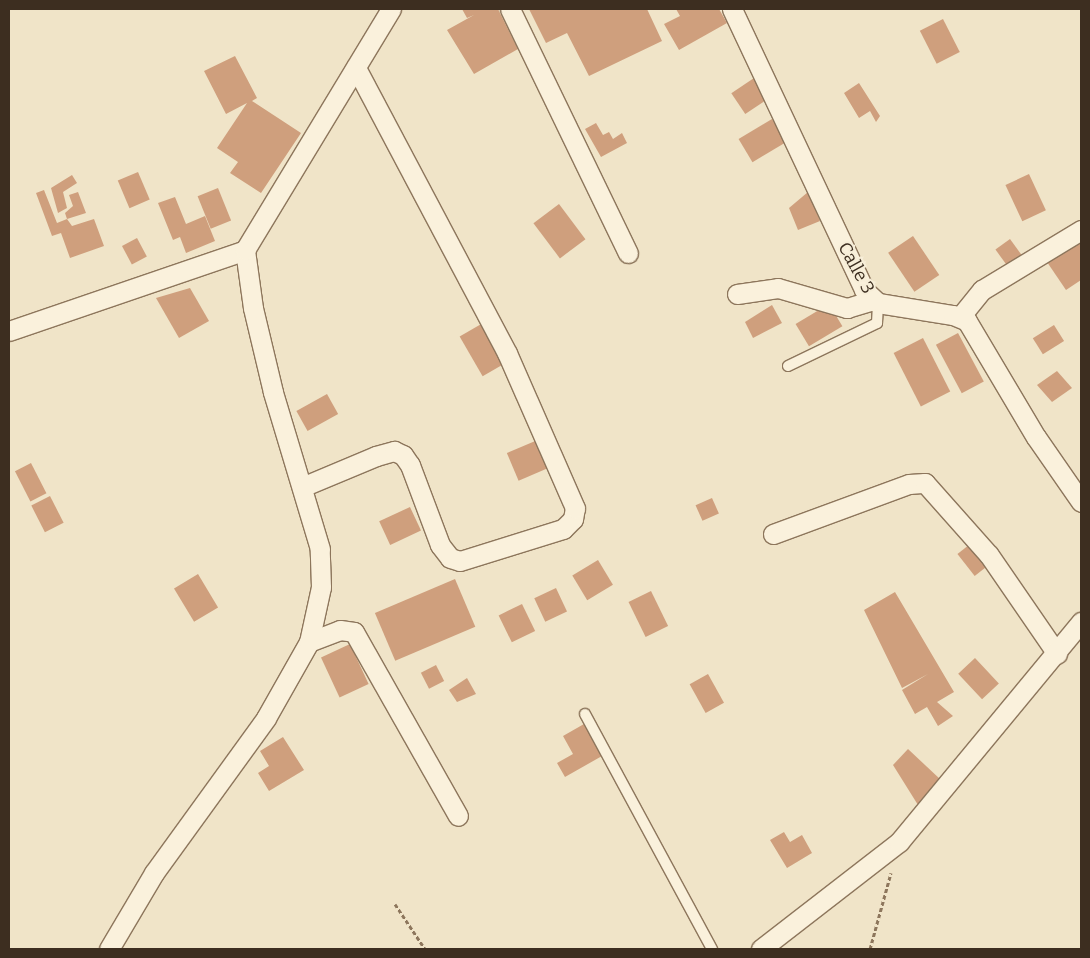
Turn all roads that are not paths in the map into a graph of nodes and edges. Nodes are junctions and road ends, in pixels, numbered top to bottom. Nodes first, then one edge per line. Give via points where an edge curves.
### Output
1 (391, 9) edge
2 (510, 9) edge
3 (732, 9) edge
4 (356, 68) junction
5 (1081, 230) edge
6 (246, 250) junction
7 (628, 253) dead end
8 (737, 294) dead end
9 (875, 301) junction
10 (960, 317) junction
11 (9, 330) edge
12 (788, 366) dead end
13 (302, 487) junction
14 (1081, 502) edge
15 (773, 534) dead end
16 (1081, 622) edge
17 (309, 642) junction
18 (1057, 654) junction
19 (585, 714) dead end
20 (458, 816) dead end
21 (109, 949) edge
22 (712, 949) edge
23 (761, 949) edge

1 - 4 street
2 - 7 street
3 - 9 street, Calle 3 via 864,290
4 - 6 street
4 - 13 street via 507,353 575,508 573,519 563,529 460,561 450,558 440,545 410,465 399,453 394,451 376,456
5 - 10 street via 982,290
6 - 11 street
6 - 13 street via 253,308
8 - 9 street via 778,288 847,308
9 - 10 street, Calle 3
9 - 12 lane via 877,323
10 - 14 street via 967,321 1036,437
13 - 17 street via 320,549 321,587
15 - 18 street via 909,484 925,483 989,555
16 - 18 street
17 - 20 street via 340,630 354,632
17 - 21 street via 266,718 154,873
18 - 23 street via 899,842
19 - 22 lane

